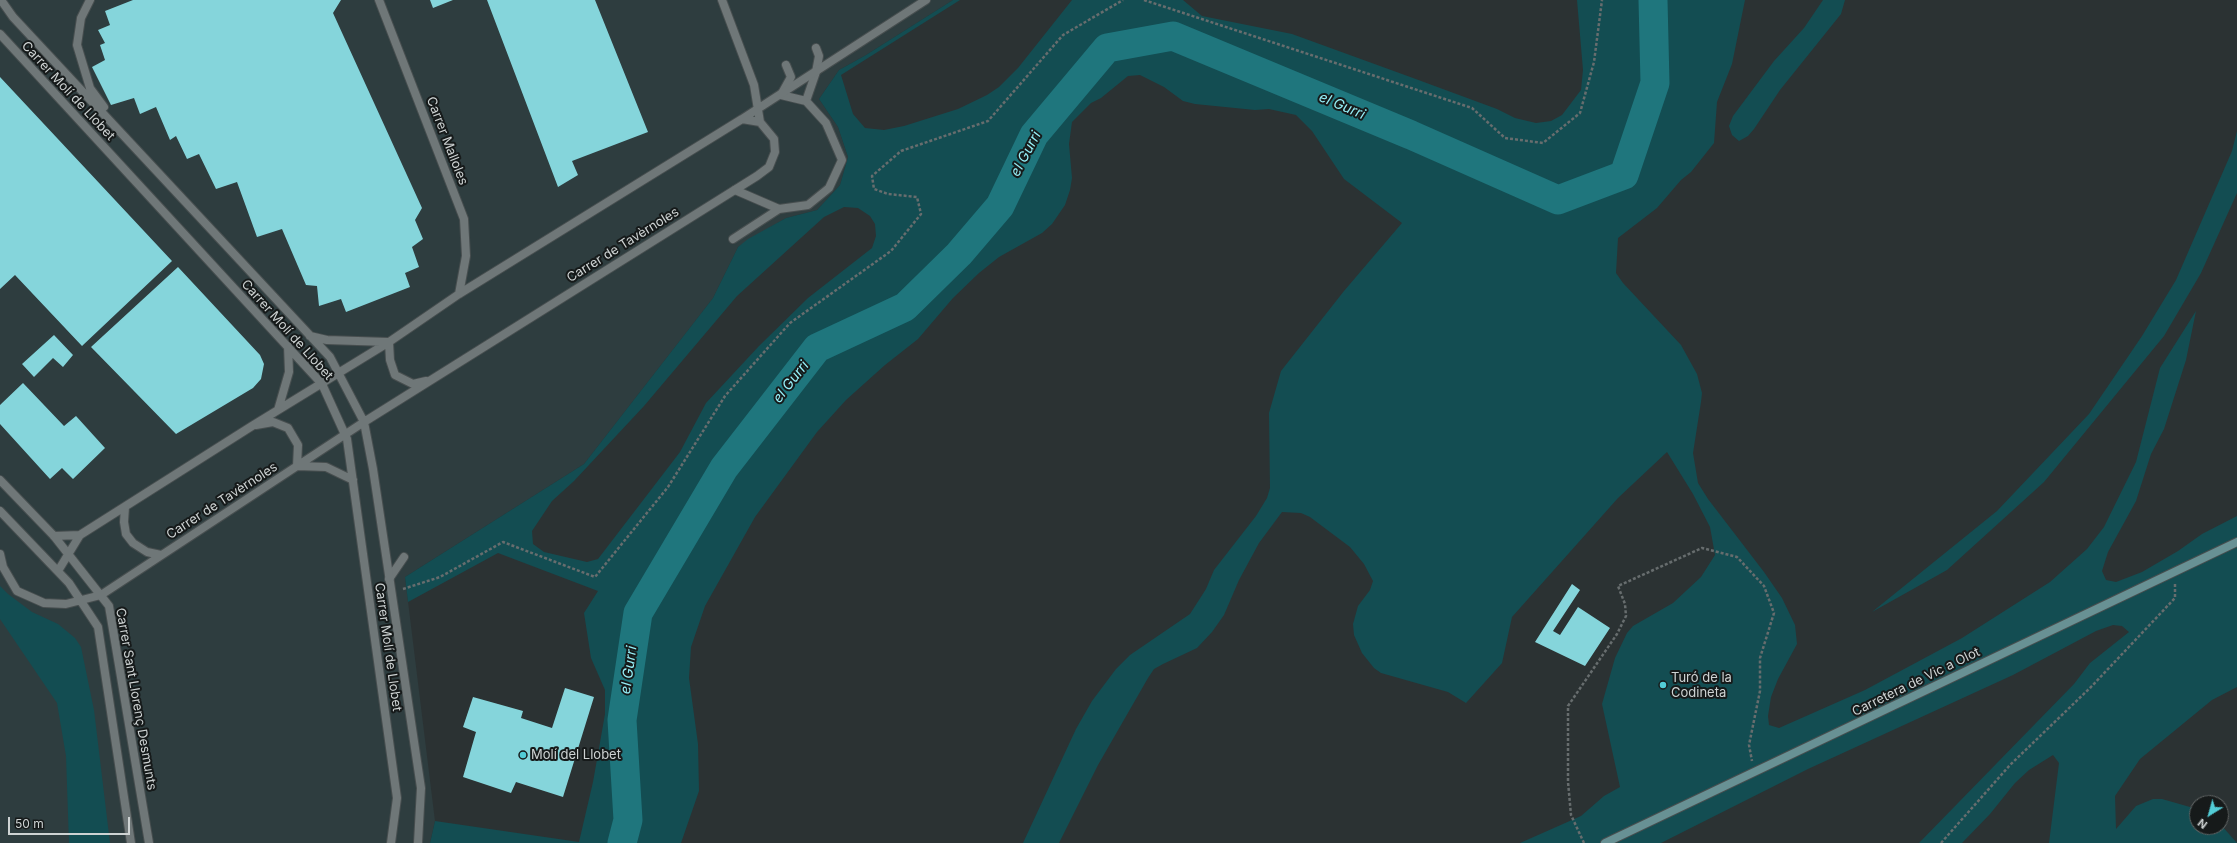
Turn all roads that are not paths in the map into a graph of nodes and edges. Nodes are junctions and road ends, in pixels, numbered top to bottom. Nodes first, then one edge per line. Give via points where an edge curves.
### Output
1 (1, 0) edge
2 (90, 0) edge
3 (379, 0) edge
4 (722, 0) edge
5 (926, 0) edge
6 (0, 34) edge
7 (816, 48) dead end
8 (786, 65) dead end
9 (816, 72) junction
10 (781, 95) junction
11 (806, 101) junction
12 (758, 109) junction
13 (742, 119) junction
14 (760, 122) junction
15 (118, 128) junction
16 (735, 190) junction
17 (780, 209) junction
18 (733, 238) dead end
19 (459, 294) junction
20 (310, 336) junction
21 (389, 342) junction
22 (288, 346) junction
23 (338, 374) junction
24 (431, 380) junction
25 (322, 384) junction
26 (278, 410) junction
27 (364, 422) junction
28 (252, 426) junction
29 (345, 434) junction
30 (297, 466) junction
31 (0, 480) edge
32 (353, 480) junction
33 (125, 507) junction
34 (0, 511) edge
35 (80, 535) junction
36 (54, 536) junction
37 (2237, 542) edge
38 (0, 554) edge
39 (68, 554) junction
40 (160, 555) junction
41 (404, 557) dead end
42 (58, 571) junction
43 (389, 579) junction
44 (101, 595) junction
45 (80, 600) junction
46 (131, 843) edge
47 (149, 843) edge
48 (391, 843) edge
49 (418, 843) edge
50 (1605, 843) edge

1 - 15 street, Carrer Molí de Llobet via 13,17
2 - 15 street, Carrer Molí de Llobet via 81,18 77,45 90,88
3 - 19 street, Carrer Malloles via 464,219 466,256
4 - 12 street via 754,85
5 - 9 street, Carrer de Tavèrnoles
6 - 22 street, Carrer Molí de Llobet
7 - 9 street via 819,56
8 - 10 street via 791,77
9 - 10 street, Carrer de Tavèrnoles
9 - 11 street
10 - 11 street
10 - 12 street, Carrer de Tavèrnoles
11 - 17 street via 826,123 842,160 830,188 808,205
12 - 13 street, Carrer de Tavèrnoles
12 - 14 street
13 - 14 street
13 - 19 street, Carrer de Tavèrnoles
14 - 16 street, Carrer de Tavèrnoles via 774,139 775,152 769,167
15 - 20 street, Carrer Molí de Llobet
16 - 17 street
16 - 24 street, Carrer de Tavèrnoles
17 - 18 street
19 - 21 street, Carrer de Tavèrnoles
20 - 21 street via 327,340
20 - 23 street, Carrer Molí de Llobet via 330,357
21 - 23 street, Carrer de Tavèrnoles
21 - 24 street, Carrer de Tavèrnoles via 390,360 395,375 413,384
22 - 25 street, Carrer Molí de Llobet
22 - 26 street via 289,372
23 - 25 street, Carrer de Tavèrnoles
23 - 27 street, Carrer Molí de Llobet
24 - 27 street, Carrer de Tavèrnoles
25 - 26 street, Carrer de Tavèrnoles
25 - 29 street, Carrer Molí de Llobet
26 - 28 street, Carrer de Tavèrnoles
27 - 29 street, Carrer de Tavèrnoles
27 - 43 street, Carrer Molí de Llobet
28 - 30 street, Carrer de Tavèrnoles via 273,422 288,428 298,445
28 - 33 street, Carrer de Tavèrnoles
29 - 30 street, Carrer de Tavèrnoles
29 - 32 street, Carrer Molí de Llobet
30 - 32 street, Carrer de Tavèrnoles via 326,467
30 - 40 street, Carrer de Tavèrnoles
31 - 36 street, Carrer Sant Llorenç Desmunts
32 - 48 street, Carrer Molí de Llobet via 397,798
33 - 35 street, Carrer de Tavèrnoles
33 - 40 street, Carrer de Tavèrnoles via 126,534 133,543 147,552
34 - 42 street, Carrer Sant Llorenç Desmunts
35 - 36 street, Carrer de Tavèrnoles
35 - 39 street, Carrer de Tavèrnoles
36 - 39 street, Carrer Sant Llorenç Desmunts
37 - 50 street, Carretera de Vic a Olot
38 - 45 street, Carrer de Tavèrnoles via 3,567 17,590 44,603 66,604
39 - 42 street, Carrer de Tavèrnoles
39 - 44 street, Carrer Sant Llorenç Desmunts
40 - 44 street, Carrer de Tavèrnoles
41 - 43 street
42 - 45 street, Carrer Sant Llorenç Desmunts
43 - 49 street, Carrer Molí de Llobet via 421,788
44 - 45 street, Carrer de Tavèrnoles
44 - 47 street, Carrer Sant Llorenç Desmunts via 109,606
45 - 46 street, Carrer Sant Llorenç Desmunts via 98,627

